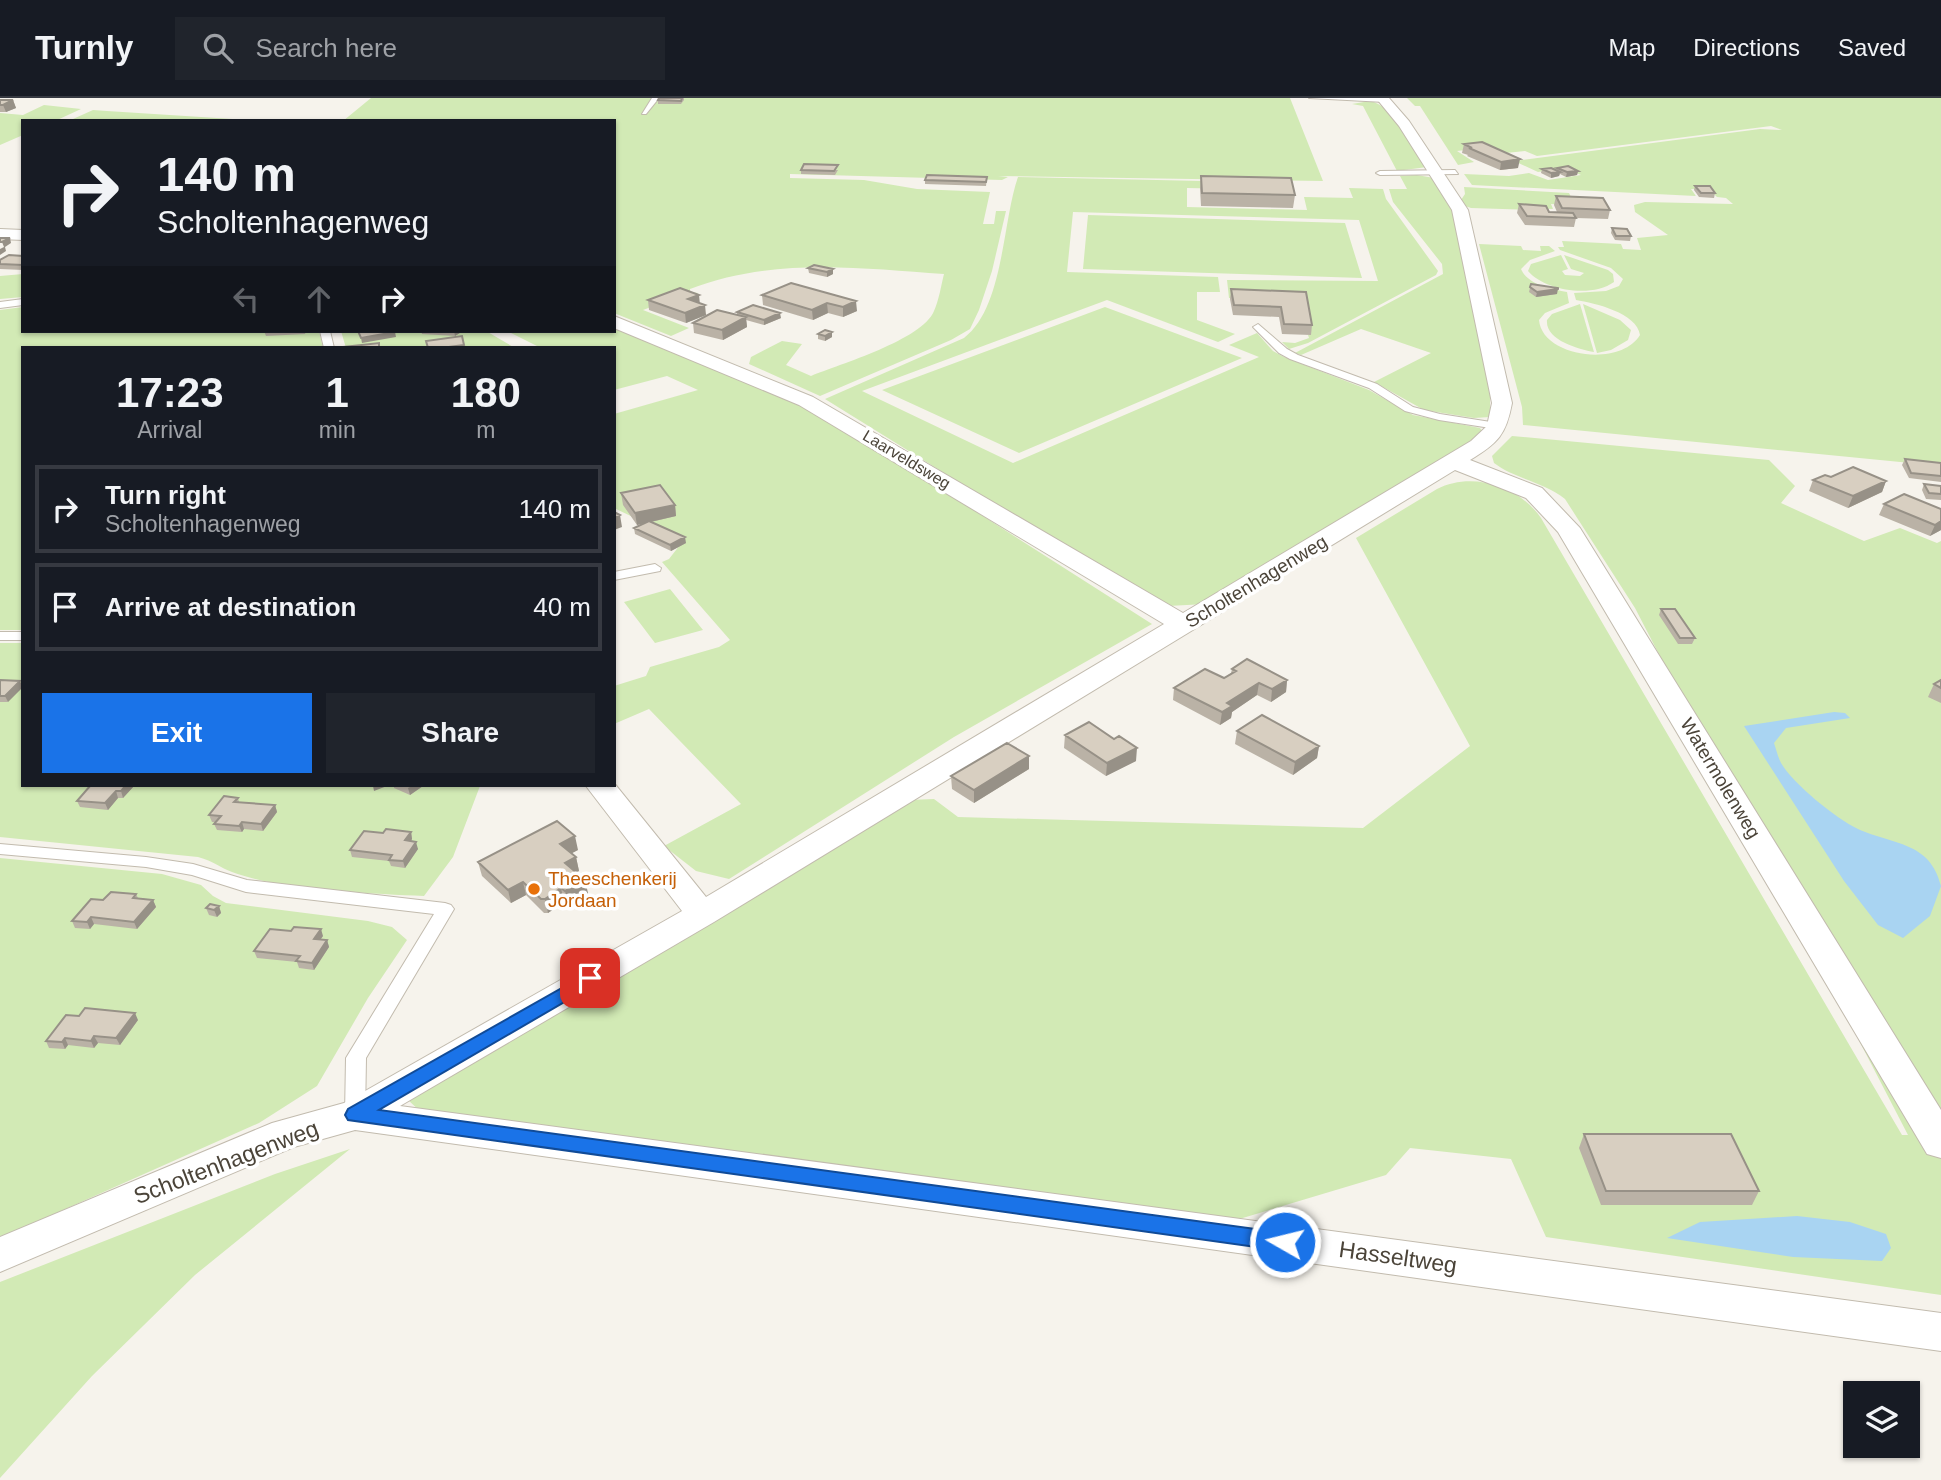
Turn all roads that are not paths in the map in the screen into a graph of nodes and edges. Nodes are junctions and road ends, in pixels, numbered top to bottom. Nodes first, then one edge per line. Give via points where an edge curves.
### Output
1 (656, 98) edge
2 (1312, 98) edge
3 (1383, 99) edge
4 (644, 114) dead end
5 (1455, 172) dead end
6 (1381, 173) dead end
7 (1437, 174) junction
8 (0, 234) edge
9 (21, 235) edge
10 (21, 302) edge
11 (0, 305) edge
12 (616, 322) edge
13 (1258, 327) dead end
14 (1497, 426) junction
15 (1455, 462) junction
16 (655, 568) dead end
17 (616, 576) edge
18 (1187, 623) junction
19 (0, 636) edge
20 (21, 636) edge
21 (602, 787) edge
22 (0, 849) edge
23 (702, 914) junction
24 (355, 1115) junction
25 (1941, 1143) edge
26 (0, 1255) edge
27 (1941, 1332) edge

1 - 4 lane
2 - 3 lane
3 - 7 street
5 - 7 lane
6 - 7 lane
7 - 14 street via 1460,210 1497,371 1502,403
8 - 9 street
10 - 11 lane
12 - 18 street, Laarveldsweg via 806,401 1165,616
13 - 14 lane via 1287,354 1373,386 1409,408
14 - 15 street, Scholtenhagenweg
15 - 18 street, Scholtenhagenweg
15 - 25 street, Watermolenweg via 1534,493 1568,528
16 - 17 lane
18 - 23 street, Scholtenhagenweg
19 - 20 lane
21 - 23 street
22 - 24 lane via 146,862 246,886 445,909 356,1058
23 - 24 street, Scholtenhagenweg
24 - 26 street, Scholtenhagenweg via 285,1134
24 - 27 street, Hasseltweg

